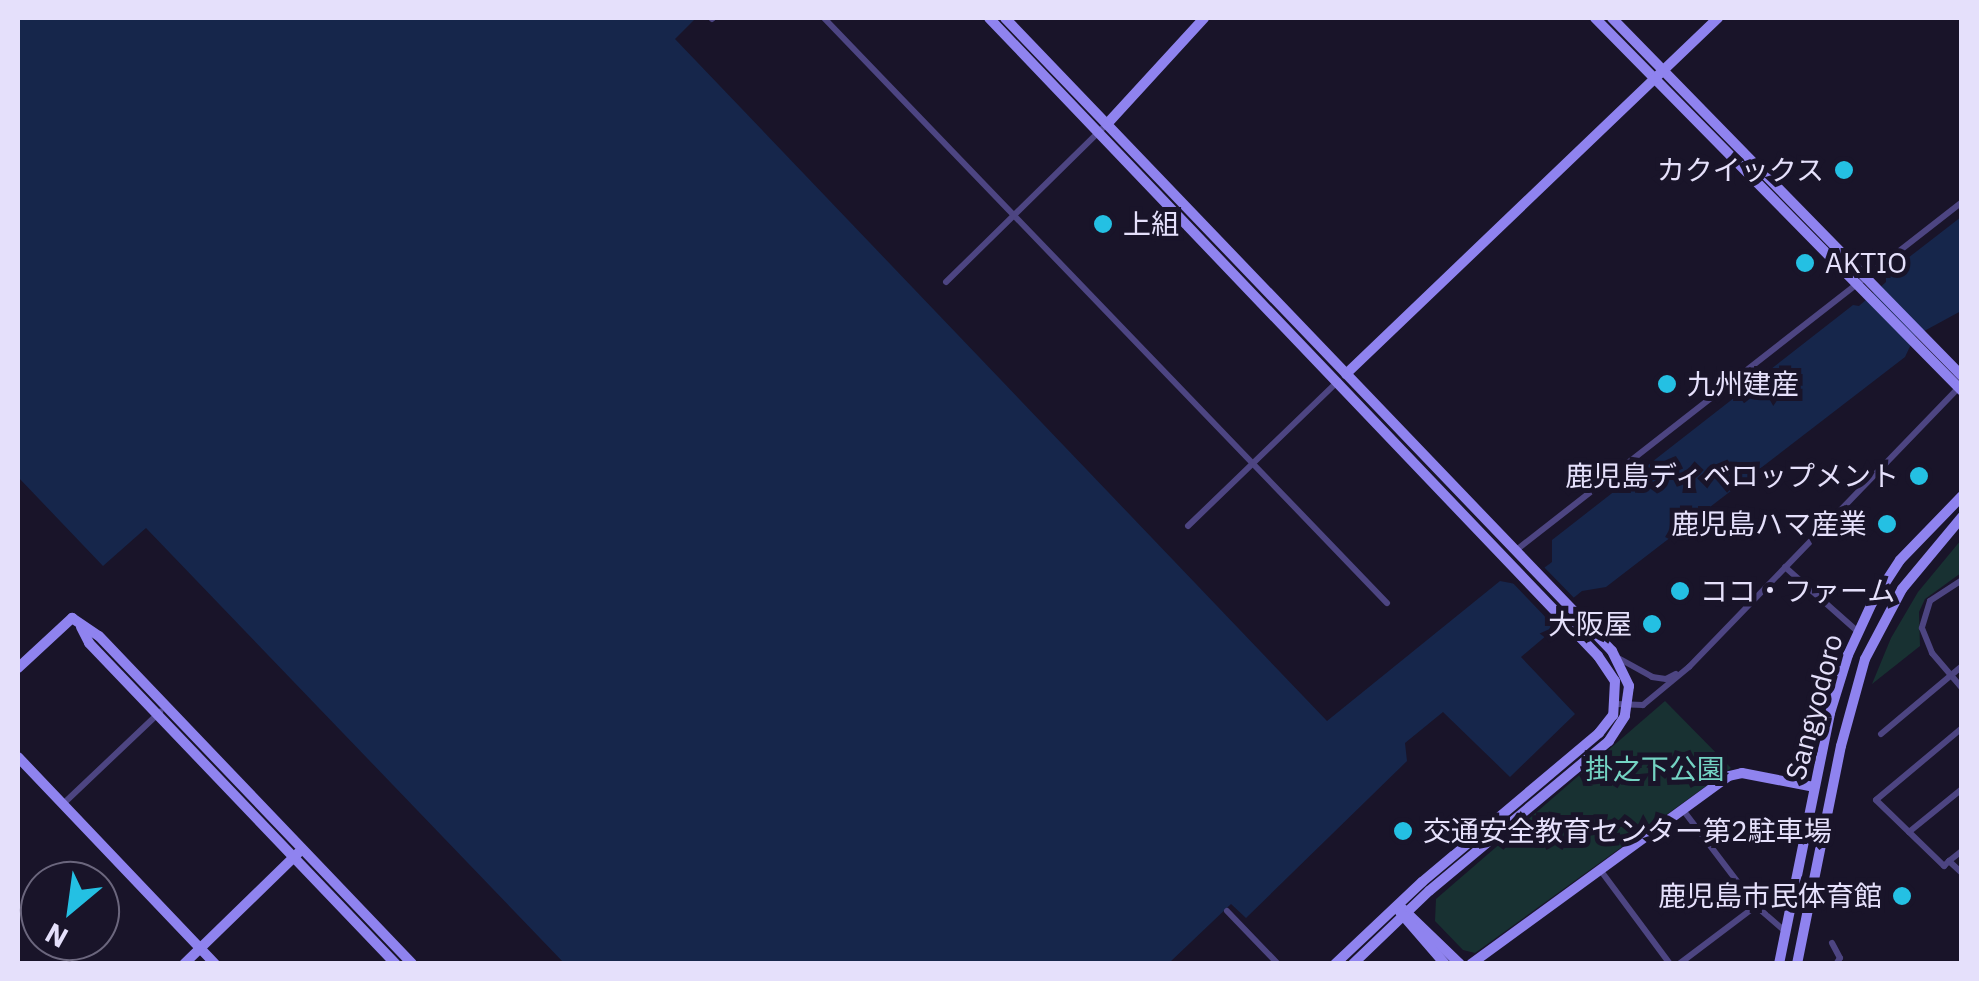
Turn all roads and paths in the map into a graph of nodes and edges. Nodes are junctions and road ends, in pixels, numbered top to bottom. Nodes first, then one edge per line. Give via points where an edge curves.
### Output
1 (824, 18) edge
2 (989, 18) edge
3 (1005, 18) edge
4 (1204, 18) edge
5 (1595, 18) edge
6 (1612, 18) edge
7 (1718, 18) edge
8 (1658, 75) junction
9 (1104, 128) junction
10 (1962, 202) edge
11 (1015, 216) junction
12 (1861, 280) junction
13 (946, 282) dead end
14 (1346, 374) junction
15 (1337, 383) junction
16 (1961, 385) edge
17 (1253, 464) junction
18 (1962, 496) edge
19 (1962, 517) edge
20 (1188, 526) dead end
21 (1514, 552) junction
22 (1784, 567) junction
23 (1522, 568) junction
24 (1962, 580) edge
25 (1388, 603) dead end
26 (1569, 617) junction
27 (1858, 631) junction
28 (1612, 651) junction
29 (1689, 666) junction
30 (1962, 666) edge
31 (18, 668) edge
32 (1951, 675) junction
33 (1962, 688) edge
34 (1622, 706) junction
35 (162, 710) junction
36 (1962, 728) edge
37 (1881, 734) dead end
38 (18, 757) edge
39 (1814, 787) junction
40 (1962, 789) edge
41 (63, 804) junction
42 (1682, 810) junction
43 (1909, 832) junction
44 (1962, 851) edge
45 (298, 853) junction
46 (1949, 862) junction
47 (1600, 870) junction
48 (1962, 873) edge
49 (1756, 906) junction
50 (1227, 911) dead end
51 (1402, 911) junction
52 (1786, 932) junction
53 (1832, 944) dead end
54 (200, 948) junction
55 (395, 960) edge
56 (1840, 962) edge
57 (184, 964) edge
58 (214, 964) edge
59 (412, 964) edge
60 (1278, 964) edge
61 (1336, 964) edge
62 (1353, 964) edge
63 (1445, 964) edge
64 (1460, 964) edge
65 (1471, 964) edge
66 (1670, 964) edge
67 (1679, 964) edge
68 (1779, 964) edge
69 (1797, 964) edge

1 - 11 street
2 - 9 street
3 - 9 street
4 - 9 street
5 - 8 street
6 - 8 street
7 - 8 street
8 - 12 street
8 - 14 street
9 - 11 street
9 - 14 street
9 - 15 street
10 - 12 street
11 - 13 street
11 - 17 street
12 - 16 street
12 - 21 street
14 - 15 street
14 - 21 street
15 - 17 street
15 - 23 street
16 - 22 street
17 - 20 street
17 - 25 street
18 - 27 street, Sangyodoro via 1900,560
19 - 69 street, Sangyodoro via 1902,588 1865,659
21 - 23 street
22 - 27 street
22 - 29 street
23 - 26 street
24 - 32 street via 1935,596 1922,616 1925,641
26 - 28 street
26 - 34 street via 1609,670
27 - 39 street, Sangyodoro
28 - 29 street via 1652,677 1666,679
28 - 34 street via 1629,686
29 - 34 street via 1644,706
30 - 32 street
31 - 35 street via 72,618 99,636
32 - 33 street
32 - 37 street
34 - 51 street
35 - 41 street
35 - 45 street
36 - 43 street via 1876,800
38 - 41 street
39 - 42 street via 1735,774
39 - 52 street, Sangyodoro
40 - 43 street
41 - 54 street
42 - 47 street
42 - 49 street
43 - 46 street via 1944,866
44 - 46 street
45 - 54 street
45 - 55 street
46 - 48 street
47 - 65 street
47 - 66 street
49 - 52 street
49 - 67 street
50 - 60 street
51 - 61 street
51 - 62 street
51 - 63 street
51 - 64 street
52 - 68 street, Sangyodoro
53 - 56 street
54 - 57 street
54 - 58 street
55 - 59 street

